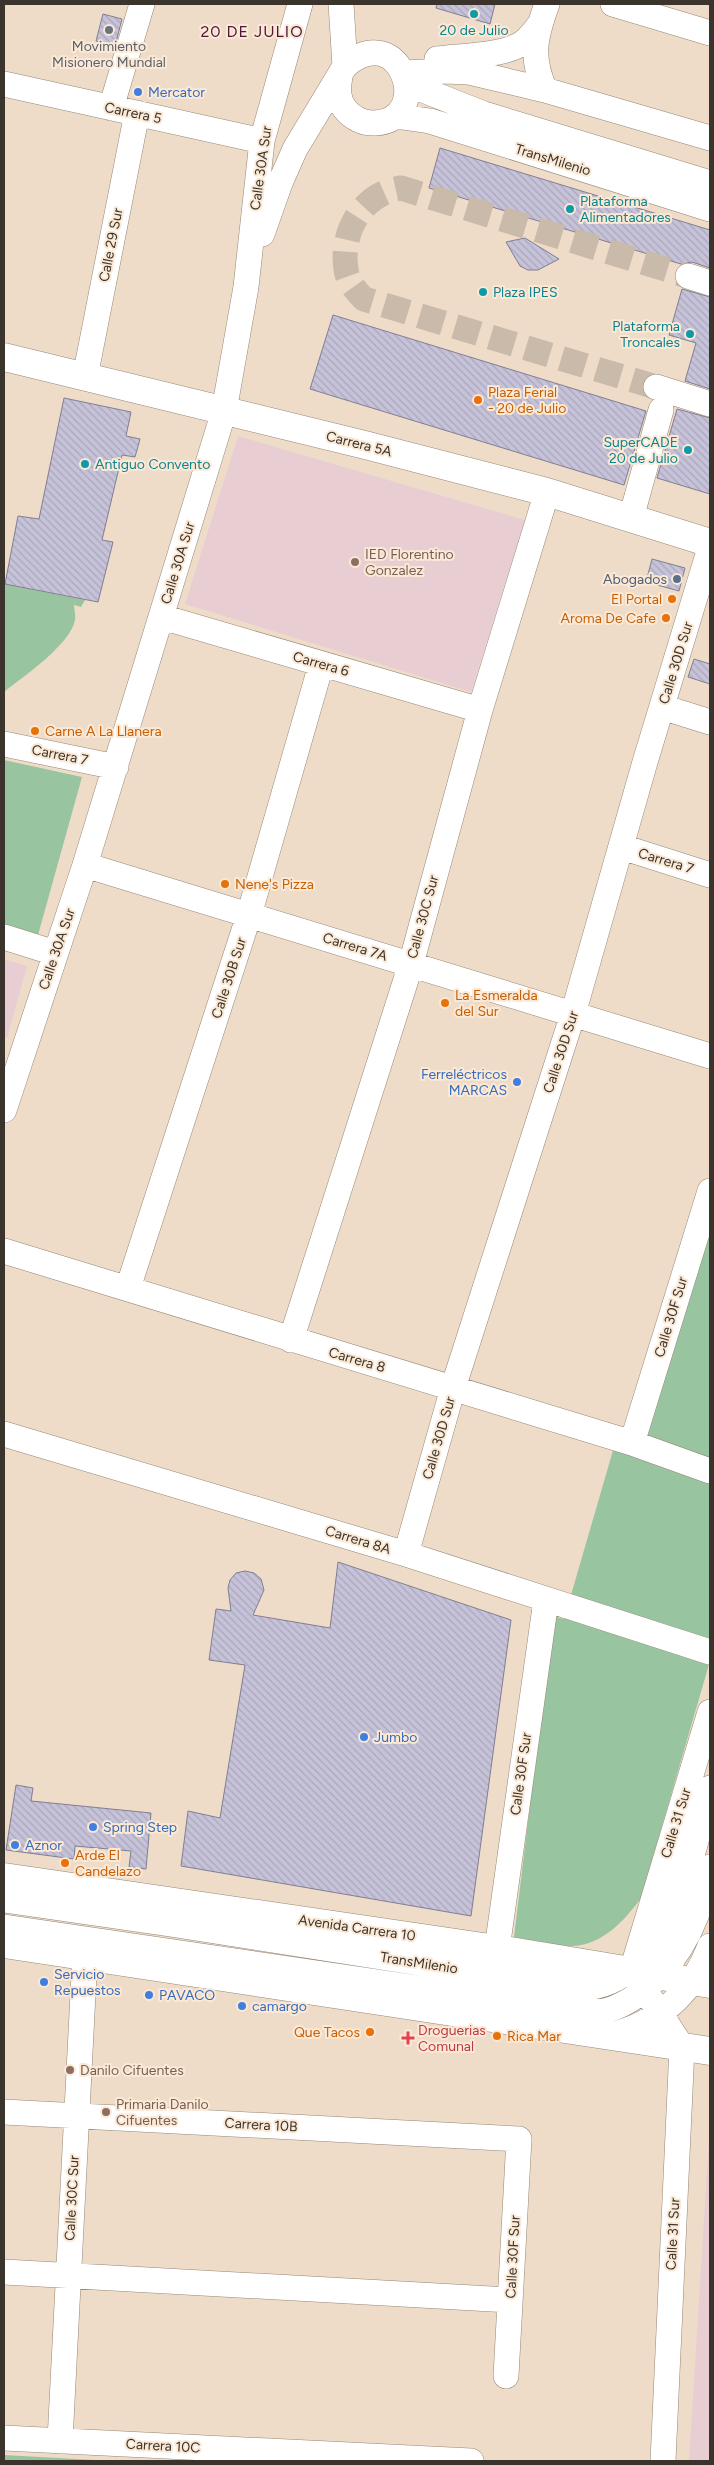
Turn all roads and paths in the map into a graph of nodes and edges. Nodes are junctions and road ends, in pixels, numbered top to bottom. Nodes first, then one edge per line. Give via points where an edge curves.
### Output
1 (142, 4) edge
2 (300, 4) edge
3 (341, 4) edge
4 (613, 4) edge
5 (543, 14) edge
6 (710, 33) edge
7 (342, 71) junction
8 (403, 74) junction
9 (4, 87) edge
10 (545, 90) junction
11 (111, 108) junction
12 (137, 113) junction
13 (395, 116) junction
14 (710, 138) edge
15 (262, 141) junction
16 (710, 183) edge
17 (710, 209) edge
18 (246, 286) junction
19 (4, 358) edge
20 (85, 377) junction
21 (710, 404) edge
22 (224, 411) junction
23 (547, 492) junction
24 (631, 518) junction
25 (710, 543) edge
26 (710, 548) edge
27 (162, 617) junction
28 (321, 665) junction
29 (662, 707) junction
30 (480, 710) junction
31 (710, 722) edge
32 (4, 744) edge
33 (116, 767) junction
34 (622, 848) junction
35 (85, 866) junction
36 (710, 875) edge
37 (249, 915) junction
38 (4, 937) edge
39 (55, 953) junction
40 (410, 964) junction
41 (573, 1014) junction
42 (710, 1056) edge
43 (5, 1098) edge
44 (710, 1191) edge
45 (4, 1251) edge
46 (128, 1288) junction
47 (291, 1340) junction
48 (453, 1388) junction
49 (4, 1434) edge
50 (632, 1443) junction
51 (710, 1471) edge
52 (406, 1554) junction
53 (546, 1600) junction
54 (710, 1652) edge
55 (710, 1712) edge
56 (710, 1788) edge
57 (710, 1867) edge
58 (4, 1877) edge
59 (4, 1900) edge
60 (4, 1927) edge
61 (4, 1944) edge
62 (710, 1946) edge
63 (497, 1949) junction
64 (85, 1955) junction
65 (645, 1978) junction
66 (702, 1983) edge
67 (661, 2014) junction
68 (608, 2036) junction
69 (682, 2047) junction
70 (710, 2051) edge
71 (4, 2112) edge
72 (76, 2116) junction
73 (519, 2139) joint
74 (4, 2272) edge
75 (68, 2275) junction
76 (510, 2300) junction
77 (506, 2376) dead end
78 (4, 2438) edge
79 (60, 2441) junction
80 (197, 2455) edge
81 (471, 2461) edge
82 (663, 2461) edge

1 - 11 street
2 - 15 street, Calle 30A Sur
3 - 7 street, TransMilenio
4 - 6 street
5 - 8 street via 528,39 518,46
5 - 10 street via 535,66
7 - 8 street, TransMilenio via 359,56 377,53 386,55
7 - 13 street, TransMilenio via 338,88 345,110 364,122 376,123
7 - 18 street via 295,149 280,183
8 - 10 street, TransMilenio via 469,72
8 - 13 street via 403,106
8 - 16 street, TransMilenio via 484,114
9 - 11 street, Carrera 5
10 - 14 street, TransMilenio
11 - 12 street, Carrera 5
12 - 15 street, Carrera 5
12 - 20 street, Calle 29 Sur
13 - 17 street, TransMilenio via 430,121
15 - 18 street, Calle 30A Sur
18 - 22 street, Calle 30A Sur
19 - 20 main road, Carrera 5A
20 - 22 main road, Carrera 5A
21 - 24 street via 658,399
22 - 23 main road, Carrera 5A
22 - 27 street, Calle 30A Sur
23 - 24 main road, Carrera 5A
23 - 30 street, Calle 30C Sur
24 - 25 main road, Carrera 5A
26 - 29 street, Calle 30D Sur
27 - 28 street, Carrera 6
27 - 33 street, Calle 30A Sur
28 - 30 street, Carrera 6
28 - 37 street, Calle 30B Sur
29 - 31 street
29 - 34 street, Calle 30D Sur
30 - 40 street, Calle 30C Sur
32 - 33 street, Carrera 7
33 - 35 street, Calle 30A Sur
34 - 36 street, Carrera 7
34 - 41 street, Calle 30D Sur
35 - 37 street, Carrera 7A
35 - 39 street, Calle 30A Sur
37 - 40 street, Carrera 7A
37 - 46 street, Calle 30B Sur
38 - 39 street
39 - 43 street, Calle 30A Sur
40 - 41 street, Carrera 7A
40 - 47 street, Calle 30C Sur
41 - 42 street, Carrera 7A
41 - 48 street, Calle 30D Sur
44 - 50 street, Calle 30F Sur
45 - 46 street, Carrera 8
46 - 47 street, Carrera 8
47 - 48 street, Carrera 8
48 - 50 street, Carrera 8
48 - 52 street, Calle 30D Sur
49 - 52 street, Carrera 8A
50 - 51 street, Carrera 8
52 - 53 street, Carrera 8A
53 - 54 street, Carrera 8A
53 - 63 street, Calle 30F Sur
55 - 65 street, Calle 31 Sur
56 - 65 street, TransMilenio via 674,1905 659,1935
57 - 65 street, TransMilenio via 696,1916 686,1936
58 - 63 main road, Avenida Carrera 10
59 - 65 street, TransMilenio via 580,1988
60 - 65 street, TransMilenio via 589,2011 612,2009 635,1997
61 - 64 main road
62 - 66 street
63 - 65 main road, Avenida Carrera 10
64 - 68 main road
64 - 72 street, Calle 30C Sur
65 - 66 main road, Avenida Carrera 10
65 - 67 street
66 - 67 street
67 - 68 street via 630,2030
67 - 69 street
68 - 69 main road
69 - 70 main road
69 - 82 street, Calle 31 Sur
71 - 72 street, Carrera 10B
72 - 73 street, Carrera 10B
72 - 75 street, Calle 30C Sur
73 - 76 street, Calle 30F Sur
74 - 75 street
75 - 76 street
75 - 79 street, Calle 30C Sur
76 - 77 street, Calle 30F Sur
78 - 79 street, Carrera 10C
79 - 80 street, Carrera 10C
80 - 81 street, Carrera 10C

